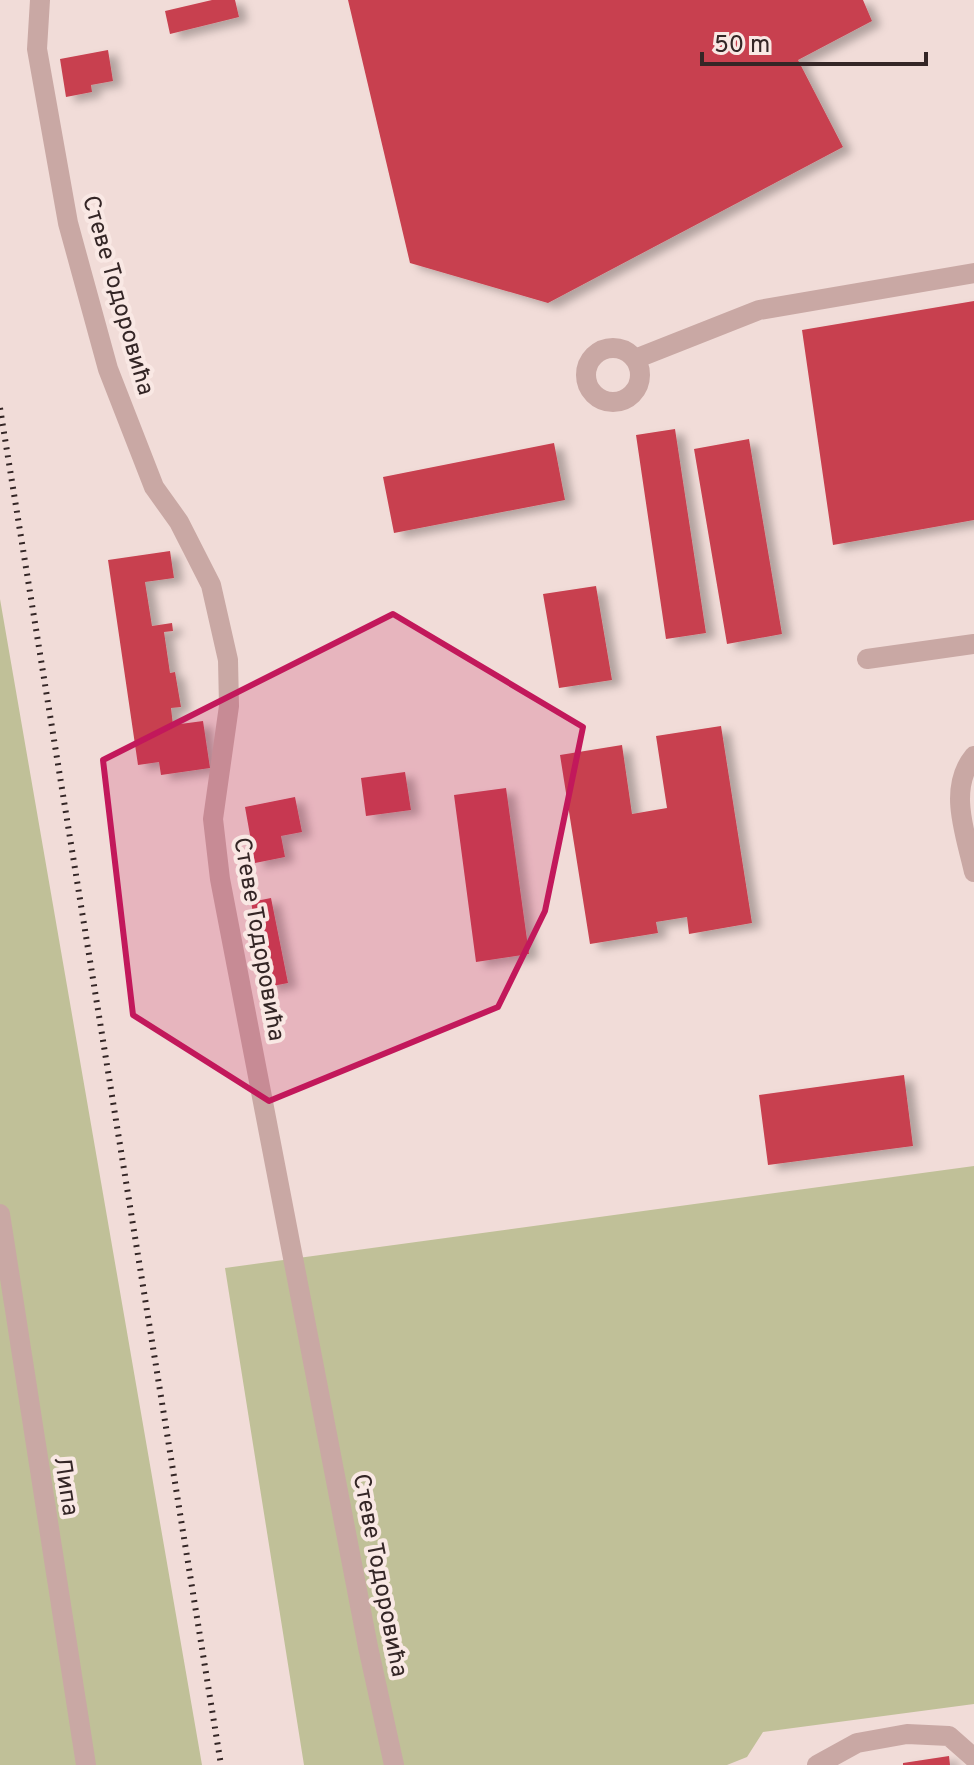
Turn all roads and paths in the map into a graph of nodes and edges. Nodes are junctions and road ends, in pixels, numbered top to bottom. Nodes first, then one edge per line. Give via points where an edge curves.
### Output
1 (40, 0) edge
2 (974, 273) edge
3 (635, 359) dead end
4 (974, 644) edge
5 (867, 659) dead end
6 (974, 756) edge
7 (974, 872) edge
8 (0, 1214) edge
9 (974, 1758) edge
10 (86, 1765) edge
11 (394, 1765) edge
12 (817, 1765) edge

1 - 11 street, Стеве Тодоровића via 37,49 68,223 108,369 154,487 179,522 211,585 228,660 229,706 213,819 220,879
2 - 3 street via 759,310
4 - 5 street
6 - 7 street via 963,772 959,793
8 - 10 street, Липа
9 - 12 street via 949,1736 907,1734 857,1743

